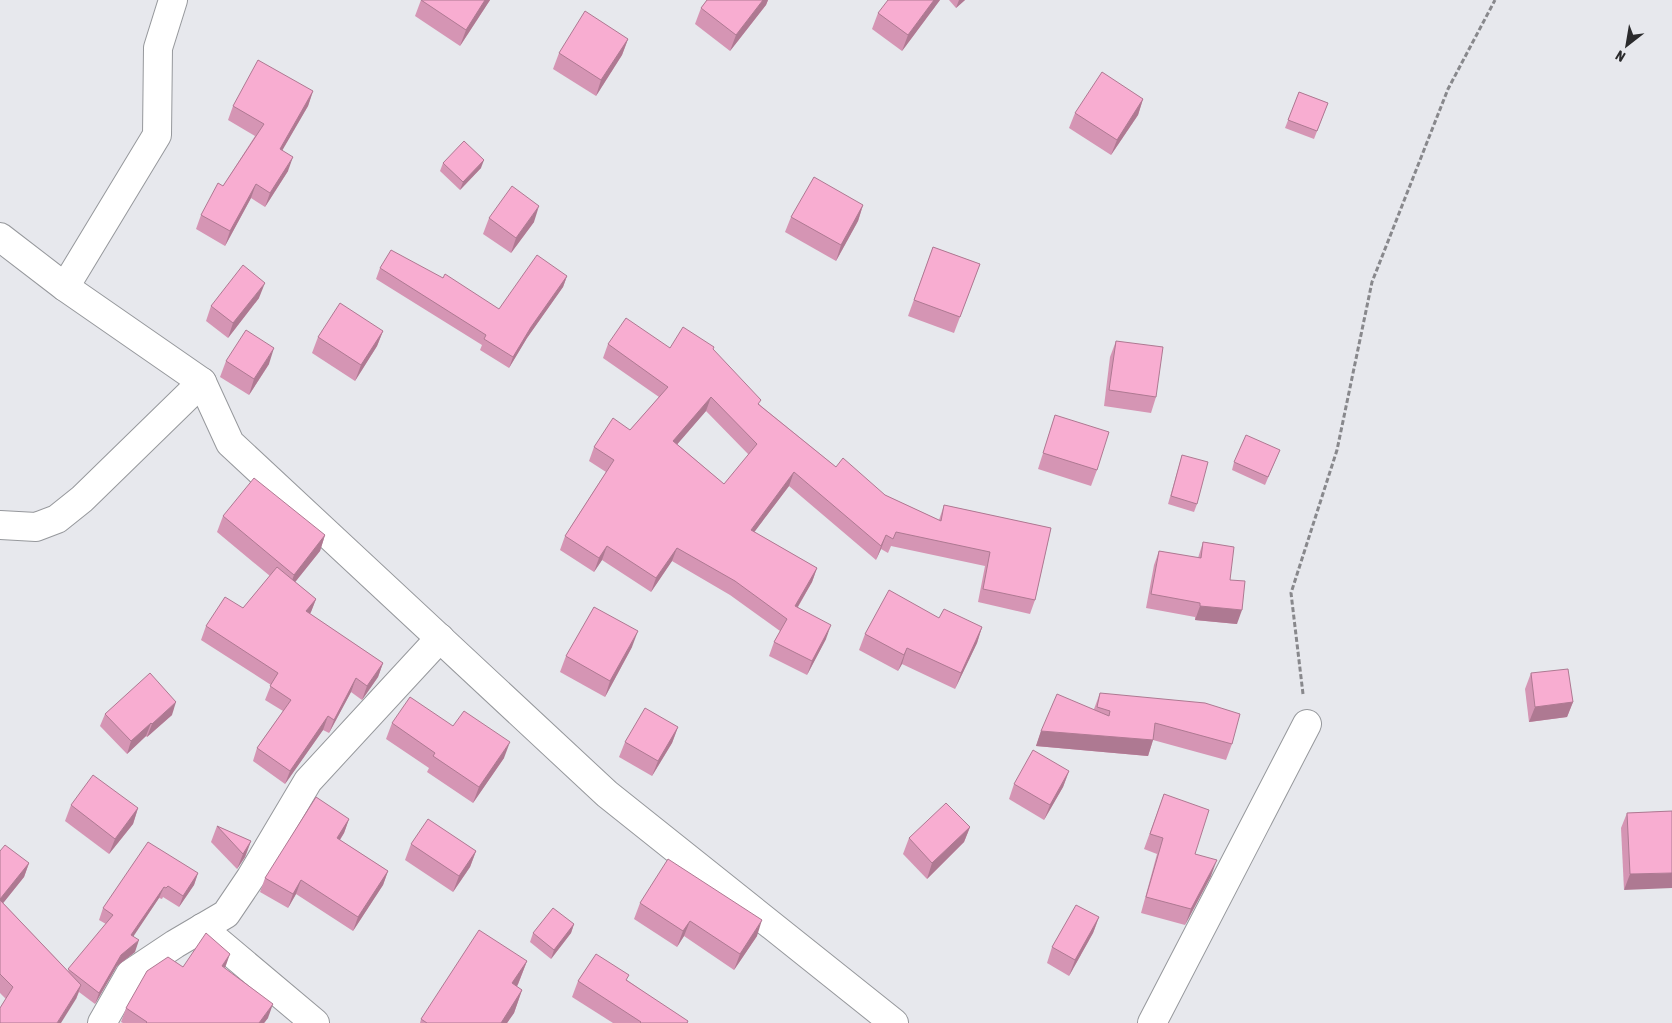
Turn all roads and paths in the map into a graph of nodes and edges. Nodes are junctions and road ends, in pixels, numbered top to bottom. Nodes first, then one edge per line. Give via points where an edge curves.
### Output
1 (173, 0) edge
2 (1495, 0) edge
3 (0, 237) edge
4 (65, 287) junction
5 (202, 382) junction
6 (0, 526) edge
7 (440, 638) junction
8 (1307, 724) joint
9 (202, 928) junction
10 (102, 1023) edge
11 (316, 1023) edge
12 (894, 1023) edge
13 (1152, 1023) edge

1 - 4 street via 158,48 157,135
2 - 8 path via 1448,89 1372,282 1337,450 1291,593
3 - 4 street
4 - 5 street
5 - 6 street via 82,499 58,518 36,527
5 - 7 street via 230,443
7 - 9 street via 308,781 226,914
7 - 12 street via 607,794
8 - 13 street
9 - 10 street via 130,974
9 - 11 street

